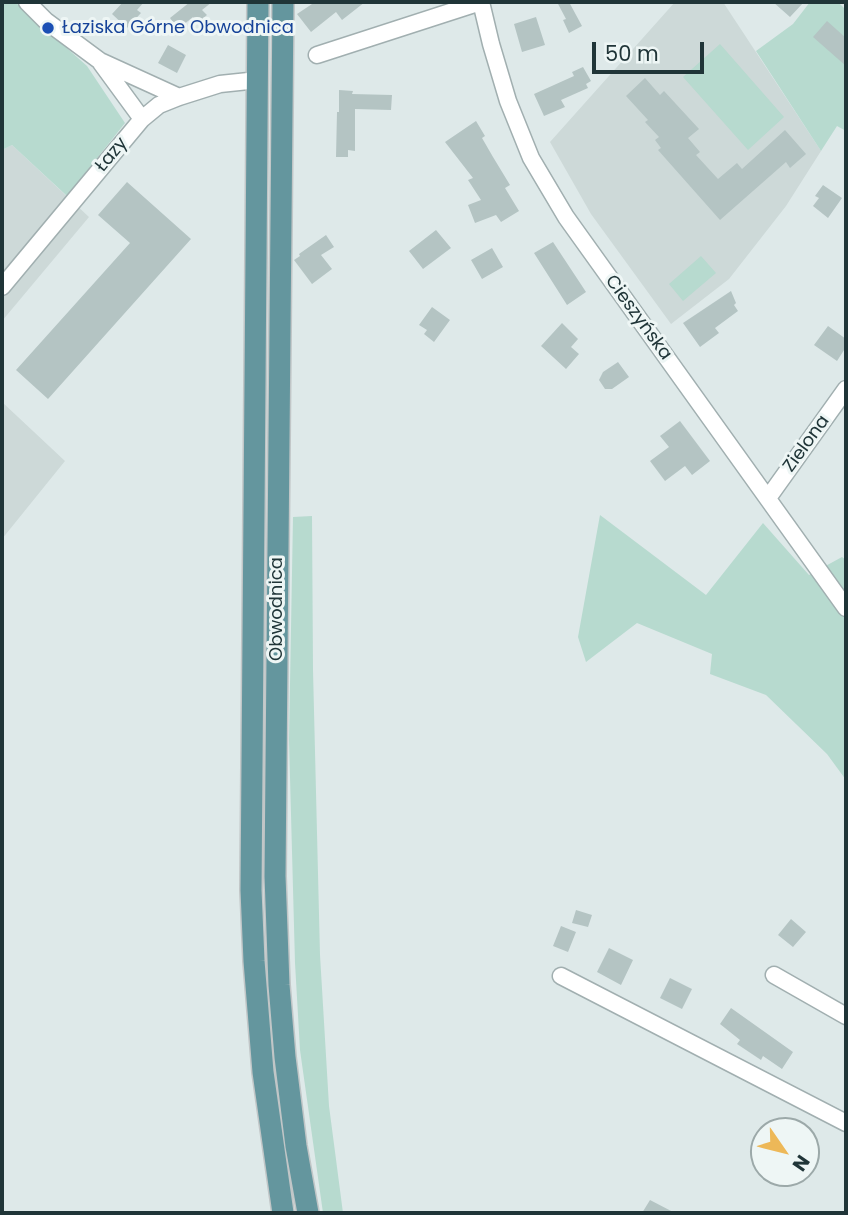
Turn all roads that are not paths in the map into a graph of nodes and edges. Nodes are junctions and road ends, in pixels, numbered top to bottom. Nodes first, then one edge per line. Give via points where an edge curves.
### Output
1 (27, 2) edge
2 (258, 2) edge
3 (283, 2) edge
4 (481, 2) edge
5 (317, 55) dead end
6 (100, 61) junction
7 (258, 80) junction
8 (179, 97) junction
9 (142, 119) junction
10 (2, 287) edge
11 (846, 389) edge
12 (768, 498) junction
13 (846, 608) edge
14 (561, 975) dead end
15 (774, 975) dead end
16 (846, 1016) edge
17 (846, 1123) edge
18 (283, 1213) edge
19 (308, 1213) edge

1 - 6 street
2 - 7 main road, Obwodnica
3 - 19 main road, Obwodnica via 275,888 285,1057
4 - 5 street
4 - 12 street, Cieszyńska via 508,101 531,158 583,243
6 - 8 street
6 - 9 street
7 - 8 street, Łazy via 220,83
7 - 18 main road, Obwodnica via 251,890 263,1072
8 - 9 street, Łazy
9 - 10 street, Łazy
11 - 12 street, Zielona
12 - 13 street, Cieszyńska
14 - 17 street
15 - 16 street

